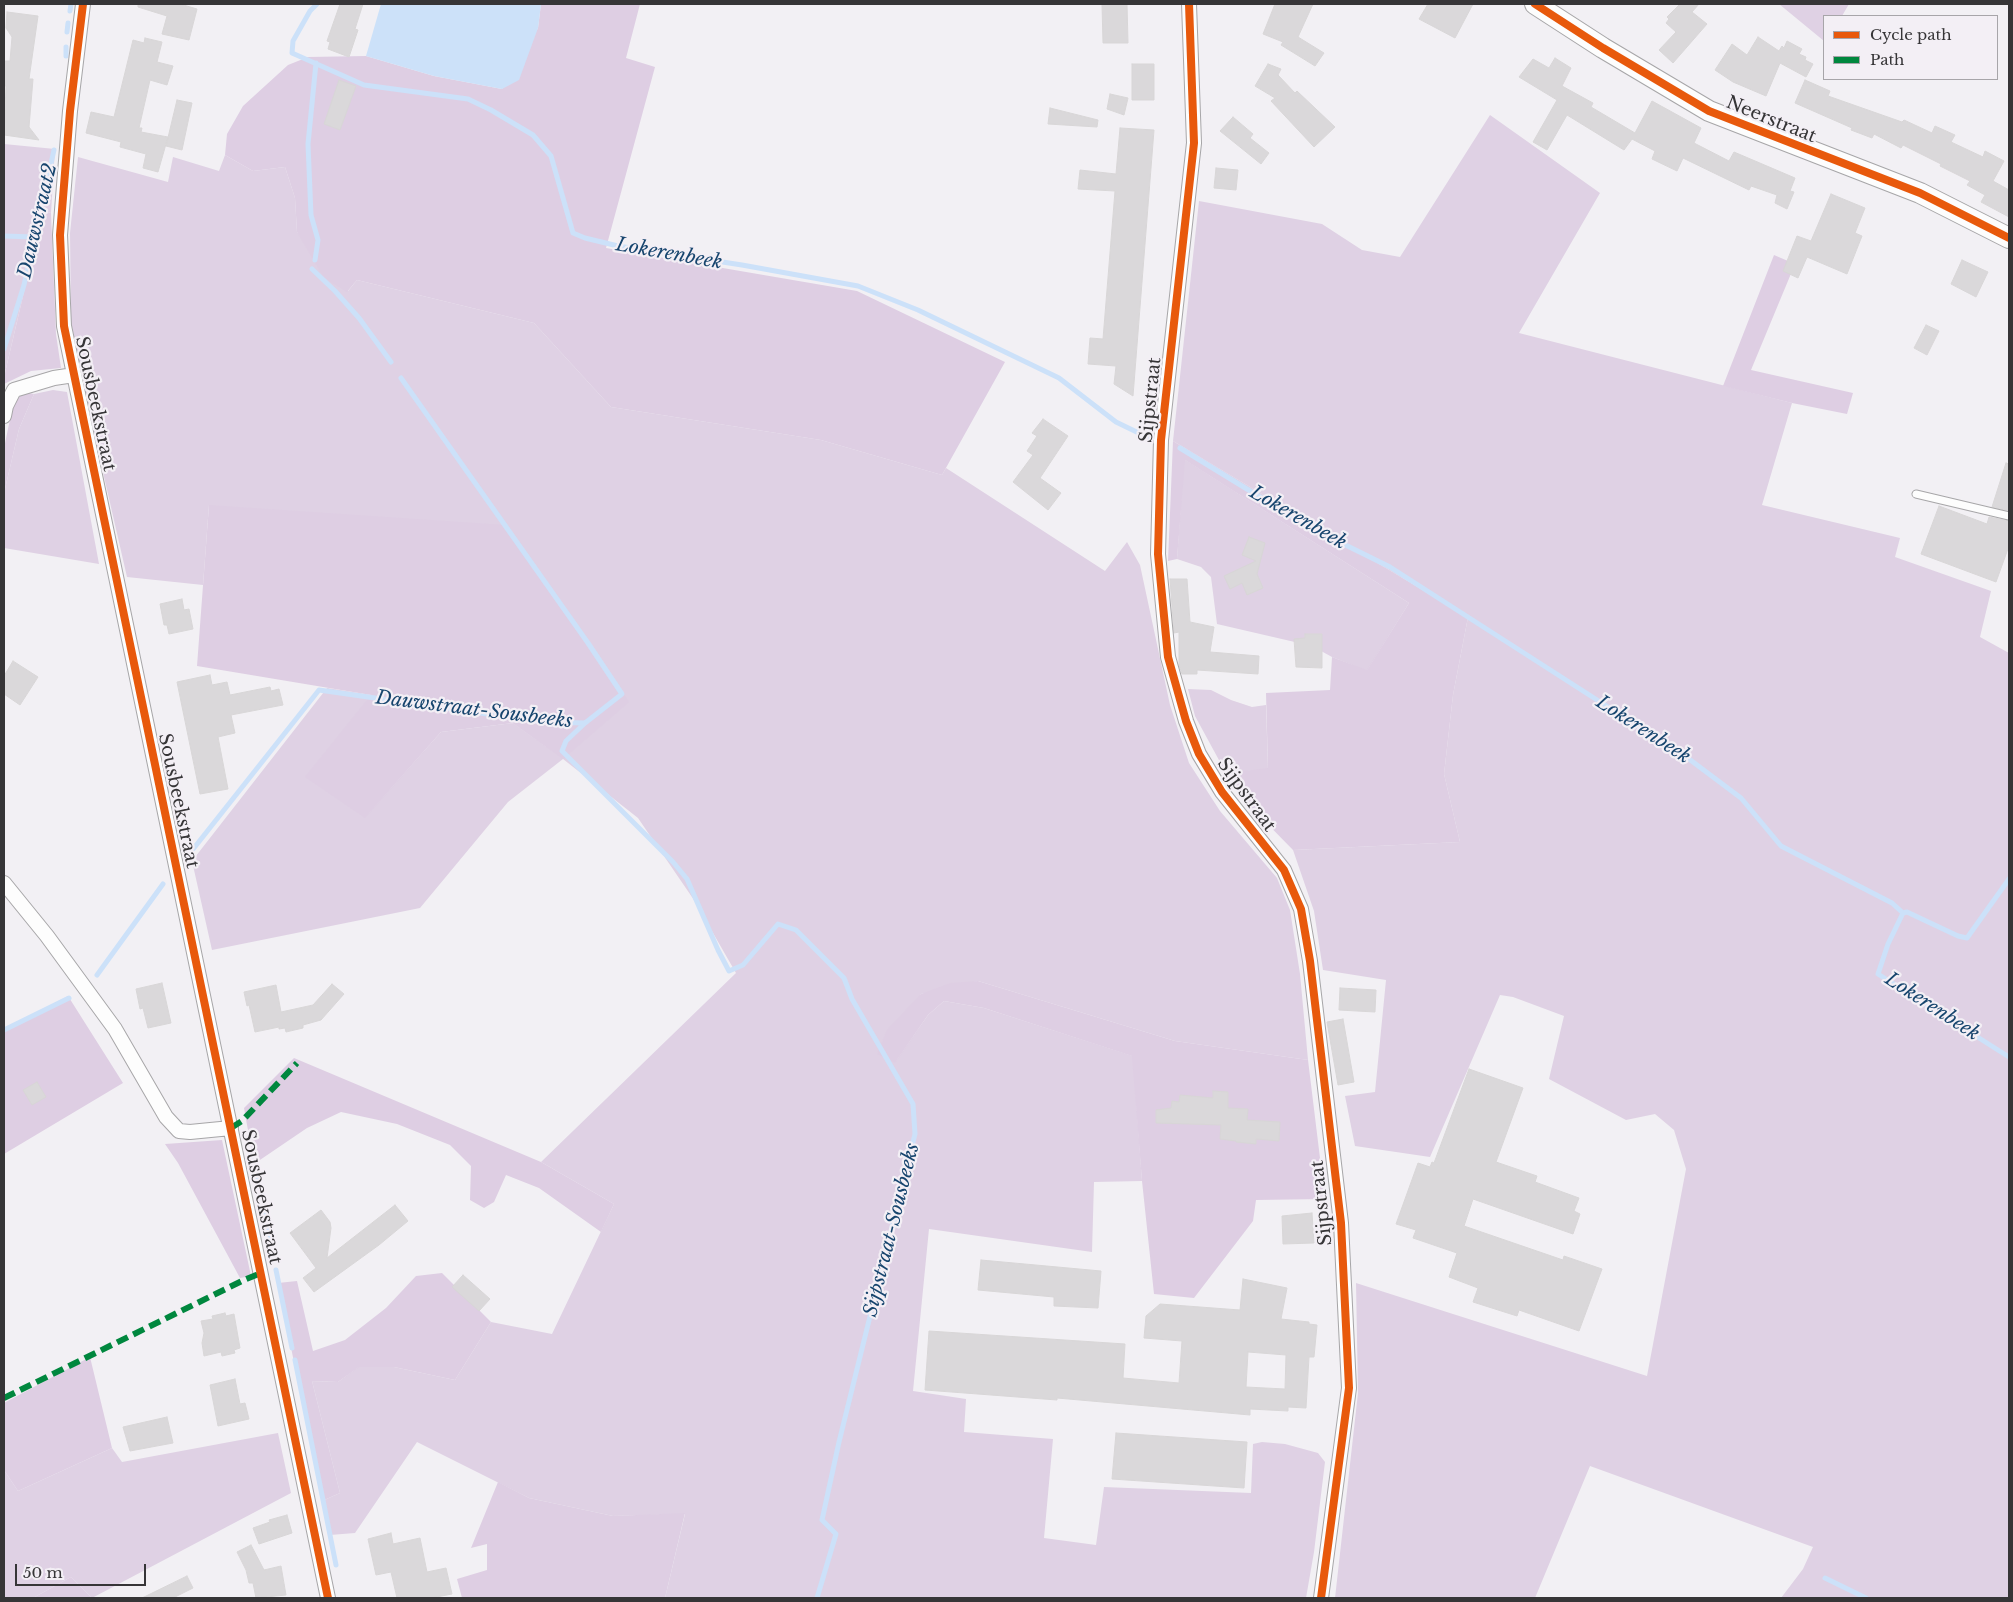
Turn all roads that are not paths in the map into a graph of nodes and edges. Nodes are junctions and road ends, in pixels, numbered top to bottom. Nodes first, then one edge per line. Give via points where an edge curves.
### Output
1 (83, 4) edge
2 (1189, 4) edge
3 (1535, 4) edge
4 (2009, 238) edge
5 (74, 375) junction
6 (4, 416) edge
7 (1916, 494) dead end
8 (2009, 516) edge
9 (4, 883) edge
10 (231, 1128) junction
11 (328, 1598) edge
12 (1321, 1598) edge

1 - 5 street, Sousbeekstraat via 60,235 64,326
2 - 12 street, Sijpstraat via 1194,143 1161,440 1158,554 1168,657 1198,754 1222,792 1284,870 1301,909 1310,961 1341,1223 1349,1388
3 - 4 street, Neerstraat via 1709,111 1920,193
5 - 6 street, Sousbeekstraat via 14,390
5 - 10 street, Sousbeekstraat
7 - 8 lane
9 - 10 street, Sousbeekstraat via 115,1029 166,1117 179,1131
10 - 11 street, Sousbeekstraat

